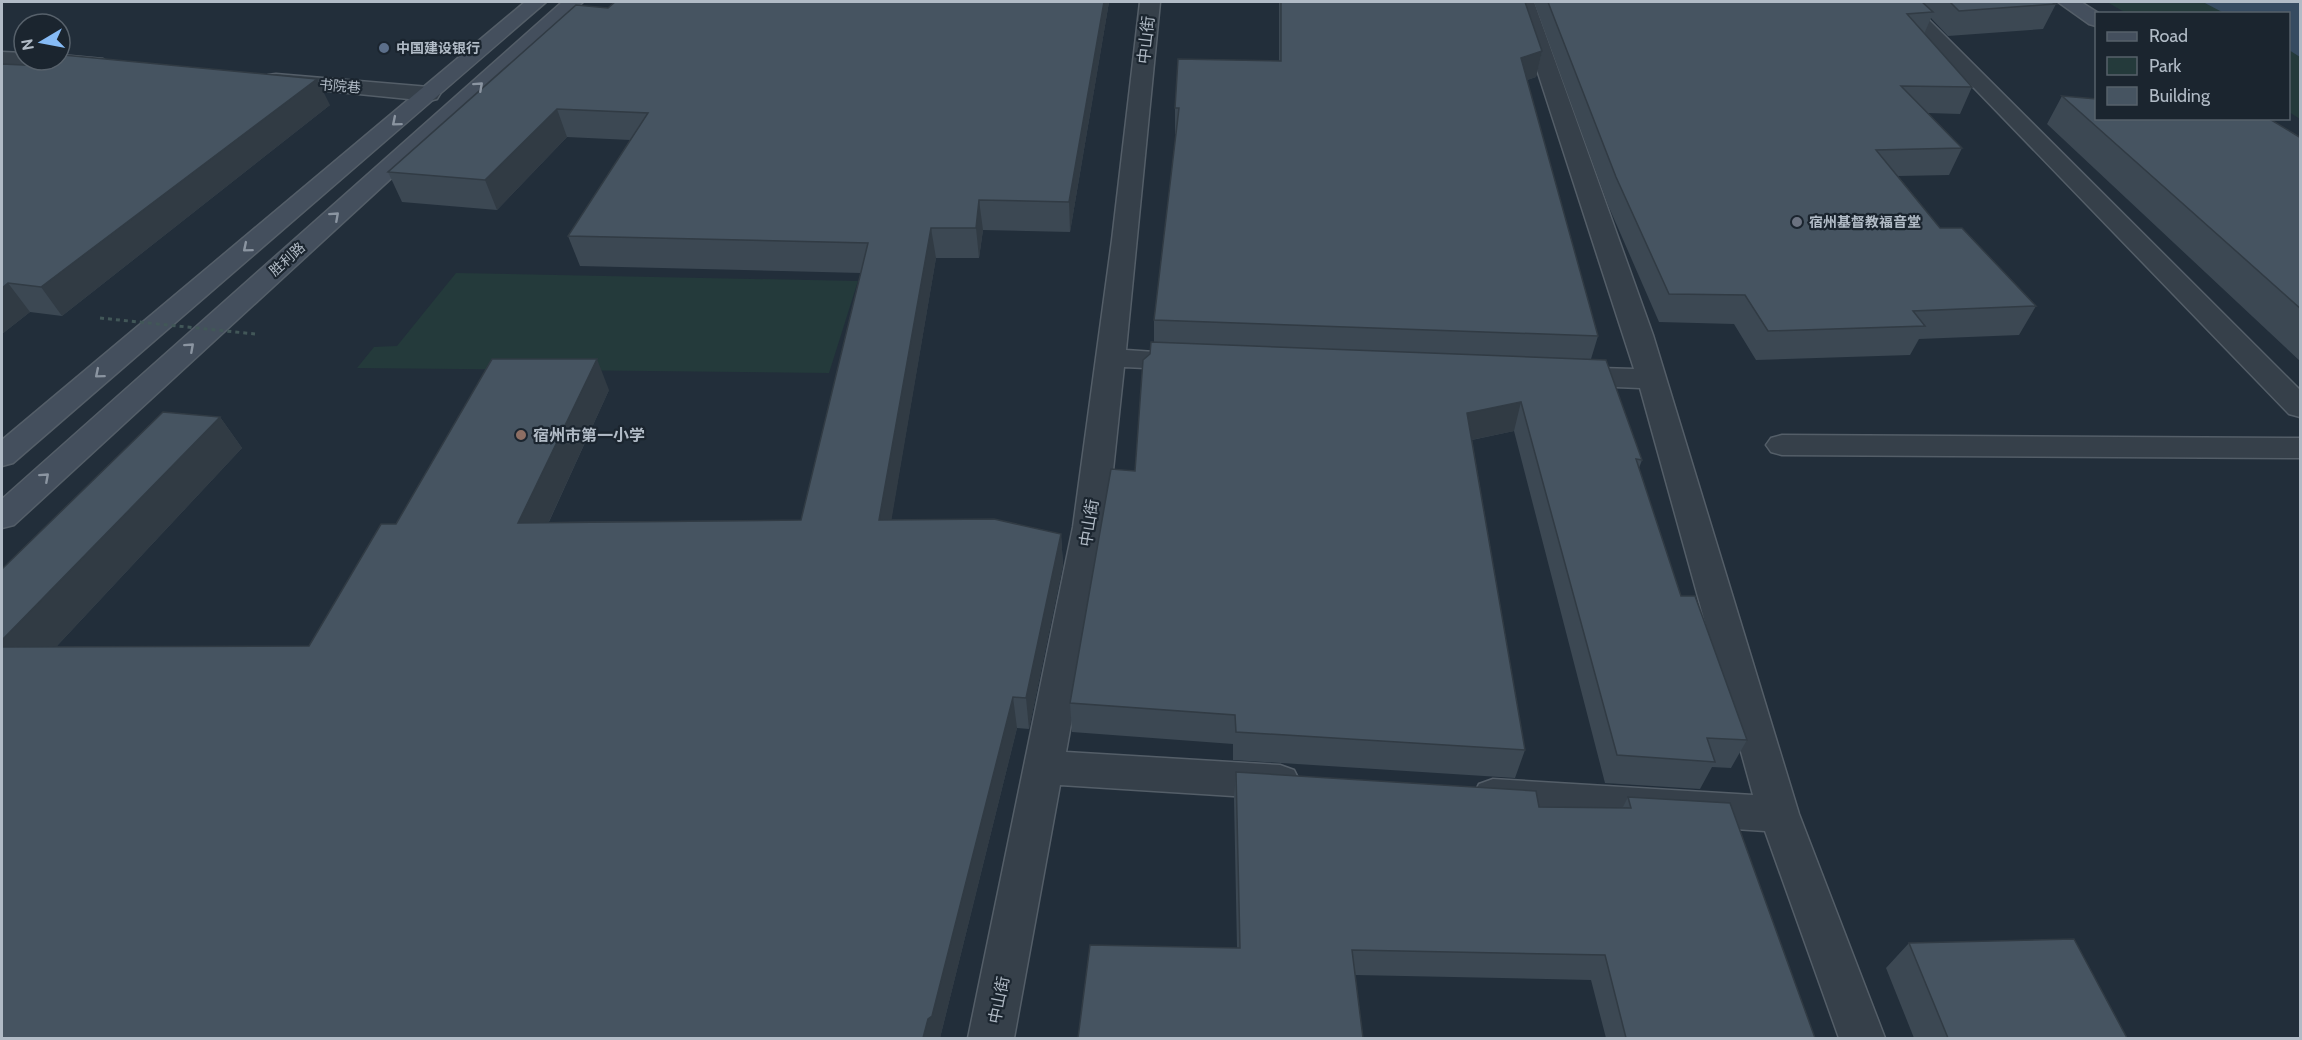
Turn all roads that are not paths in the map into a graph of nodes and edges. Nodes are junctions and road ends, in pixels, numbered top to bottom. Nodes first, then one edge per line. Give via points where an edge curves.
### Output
1 (536, 2) edge
2 (573, 2) edge
3 (1150, 2) edge
4 (1524, 2) edge
5 (1900, 2) edge
6 (2068, 2) edge
7 (2095, 19) edge
8 (72, 62) edge
9 (114, 65) edge
10 (254, 78) edge
11 (429, 94) junction
12 (1110, 358) junction
13 (1216, 362) edge
14 (1546, 375) edge
15 (1652, 379) junction
16 (2301, 408) edge
17 (1782, 445) dead end
18 (2301, 448) edge
19 (2, 456) edge
20 (2, 517) edge
21 (1044, 767) junction
22 (1316, 784) edge
23 (1459, 794) edge
24 (1779, 814) junction
25 (992, 1038) edge
26 (1862, 1038) edge

1 - 11 main road
20 -> 2 main road, 胜利路
3 - 12 street, 中山街
4 - 15 street
5 - 16 street
6 - 7 main road
8 - 9 street
10 - 11 street, 书院巷
11 -> 19 main road
12 - 13 street
12 - 21 street, 中山街 via 1090,527
14 - 15 street
15 - 24 street
17 - 18 street
21 - 22 street
21 - 25 street, 中山街
23 - 24 street
24 - 26 street

